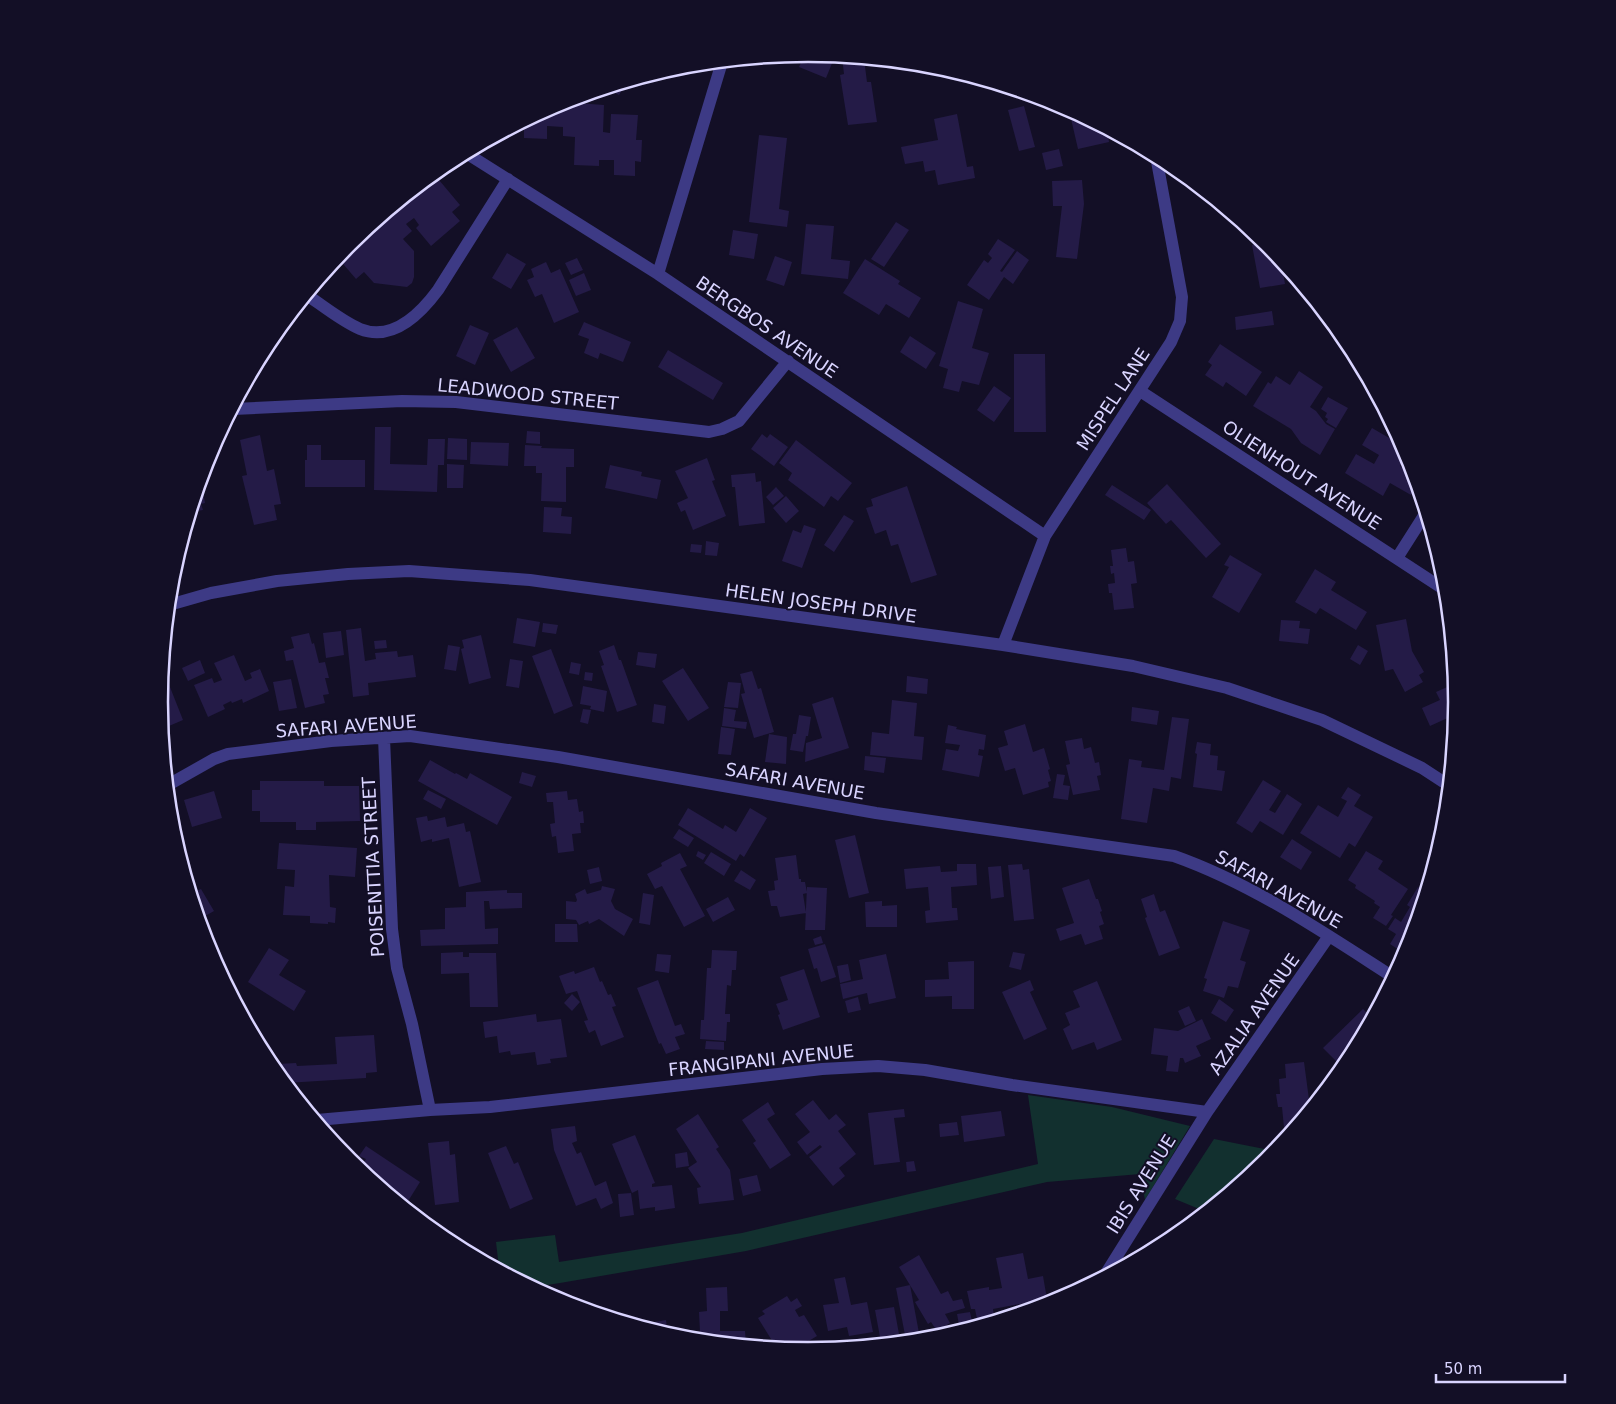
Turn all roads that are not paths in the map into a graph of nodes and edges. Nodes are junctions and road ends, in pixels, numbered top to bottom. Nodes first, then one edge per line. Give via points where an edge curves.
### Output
1 (720, 69) edge
2 (473, 157) edge
3 (1158, 167) edge
4 (508, 179) junction
5 (658, 274) junction
6 (313, 298) edge
7 (788, 362) junction
8 (1140, 391) junction
9 (240, 409) edge
10 (1421, 520) edge
11 (1045, 536) junction
12 (1397, 558) junction
13 (1436, 584) edge
14 (177, 603) edge
15 (1003, 646) junction
16 (384, 738) junction
17 (1442, 781) edge
18 (174, 782) edge
19 (1329, 936) junction
20 (1387, 973) edge
21 (430, 1110) junction
22 (1207, 1112) junction
23 (323, 1119) edge
24 (1111, 1265) edge

1 - 5 street
2 - 4 street, BERGBOS AVENUE
3 - 8 street, MISPEL LANE via 1182,297 1180,321 1171,342
4 - 5 street, BERGBOS AVENUE
4 - 6 street via 438,290 426,306 404,324 386,331 360,329
5 - 7 street, BERGBOS AVENUE
7 - 9 street, LEADWOOD STREET via 739,421 709,432 456,402
7 - 11 street, BERGBOS AVENUE
8 - 11 street, MISPEL LANE
8 - 12 street, OLIENHOUT AVENUE
10 - 12 street
11 - 15 street, MISPEL LANE
12 - 13 street, OLIENHOUT AVENUE
14 - 15 street, HELEN JOSEPH DRIVE via 277,581 409,570 530,580
15 - 17 street, HELEN JOSEPH DRIVE via 1133,666 1227,688 1322,720 1422,768
16 - 18 street, SAFARI AVENUE via 228,754
16 - 19 street, SAFARI AVENUE via 419,737 558,757 876,813 1174,856 1237,882
16 - 21 street, POISENTTIA STREET via 392,929 397,968
19 - 20 street, SAFARI AVENUE
19 - 22 street, AZALIA AVENUE
21 - 22 street, FRANGIPANI AVENUE via 490,1107 822,1069 878,1066 925,1070
21 - 23 street, FRANGIPANI AVENUE
22 - 24 street, IBIS AVENUE

